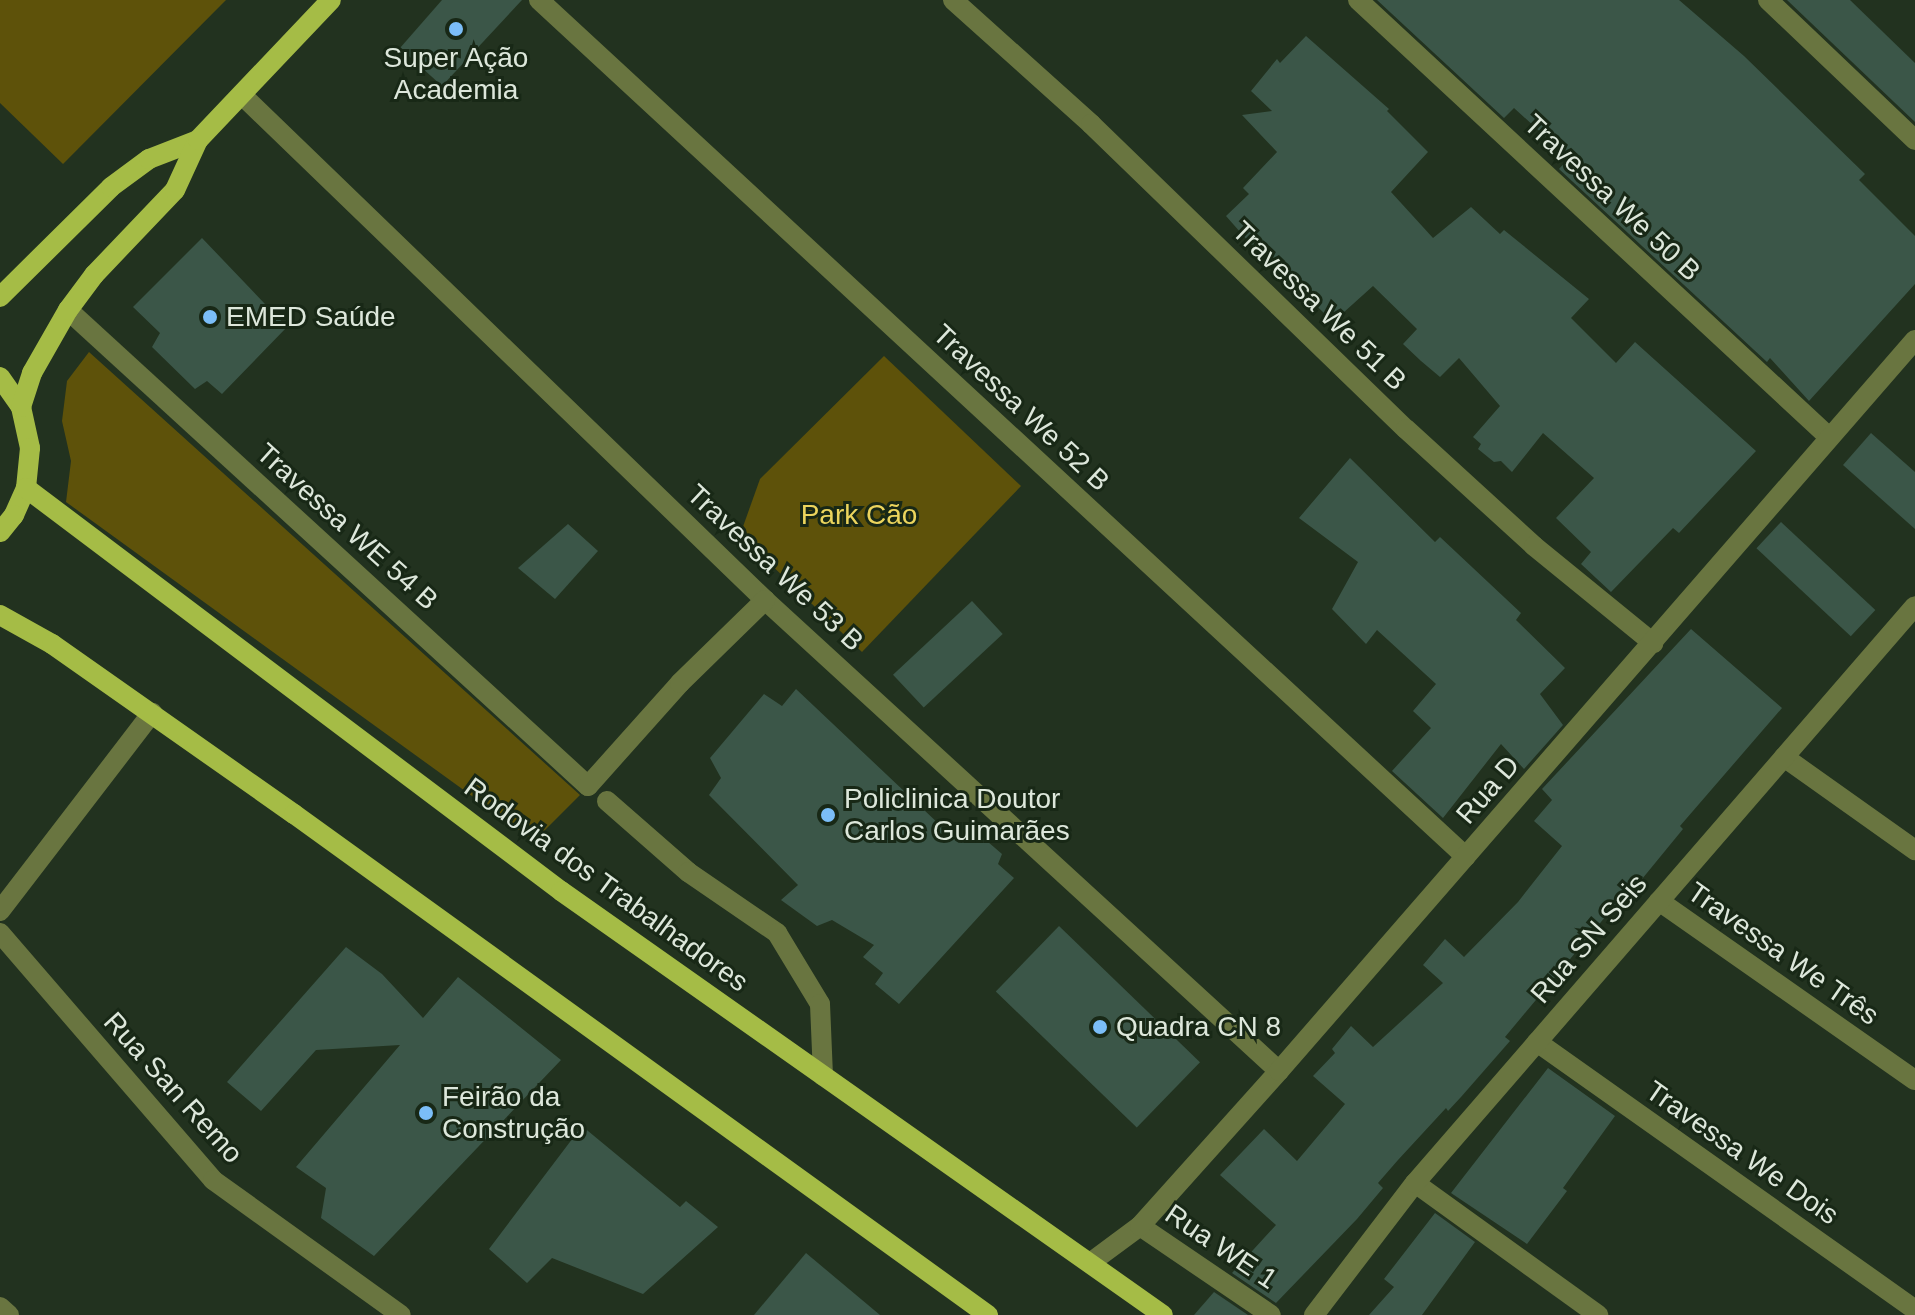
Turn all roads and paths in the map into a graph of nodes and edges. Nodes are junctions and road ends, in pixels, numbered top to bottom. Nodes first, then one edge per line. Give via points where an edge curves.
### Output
1 (331, 0) edge
2 (539, 0) edge
3 (953, 0) edge
4 (1358, 0) edge
5 (1768, 0) edge
6 (242, 95) junction
7 (198, 140) junction
8 (1915, 140) edge
9 (0, 297) edge
10 (68, 310) junction
11 (1915, 340) edge
12 (0, 377) edge
13 (21, 407) junction
14 (1829, 437) junction
15 (26, 488) junction
16 (0, 532) edge
17 (765, 600) junction
18 (1913, 612) edge
19 (0, 615) edge
20 (1653, 643) junction
21 (152, 713) junction
22 (1784, 757) junction
23 (607, 801) dead end
24 (1915, 850) edge
25 (1466, 857) junction
26 (1659, 901) junction
27 (0, 911) edge
28 (0, 933) edge
29 (1537, 1042) junction
30 (1279, 1071) junction
31 (823, 1076) junction
32 (1915, 1080) edge
33 (1415, 1183) junction
34 (1140, 1226) junction
35 (1090, 1263) junction
36 (0, 1307) edge
37 (1915, 1310) edge
38 (9, 1315) edge
39 (401, 1315) edge
40 (988, 1315) edge
41 (1163, 1315) edge
42 (1271, 1315) edge
43 (1314, 1315) edge
44 (1598, 1315) edge

1 - 6 main road
2 - 25 street, Travessa We 52 B
3 - 20 street, Travessa We 51 B via 1091,124 1406,429 1534,546
4 - 14 street, Travessa We 50 B
5 - 8 street
6 - 7 main road
6 - 17 street, Travessa We 53 B
7 - 9 main road via 149,159 111,187
7 - 10 main road via 175,190
10 - 13 main road via 32,373
10 - 17 street, Travessa WE 54 B via 588,786 680,683
11 - 14 street, Rua D
12 - 13 main road
13 - 15 main road via 30,448
14 - 20 street, Rua D
15 - 16 main road
15 - 31 main road, Rodovia dos Trabalhadores via 561,891
17 - 30 street, Travessa We 53 B
18 - 22 street, Rua SN Seis
19 - 21 main road
20 - 25 street, Rua D
21 - 27 street
21 - 40 main road
22 - 24 street
22 - 26 street, Rua SN Seis
23 - 31 street via 688,872 777,933 820,1004
25 - 30 street, Rua D
26 - 29 street, Rua SN Seis
26 - 32 street, Travessa We Três
28 - 39 street, Rua San Remo via 213,1180
29 - 33 street, Rua SN Seis
29 - 37 street, Travessa We Dois
30 - 34 street, Rua D
31 - 35 main road, Rodovia dos Trabalhadores
33 - 43 street, Rua SN Seis
33 - 44 street
34 - 35 street, Rua D
34 - 42 street, Rua WE 1
35 - 41 main road, Rodovia dos Trabalhadores
36 - 38 street

